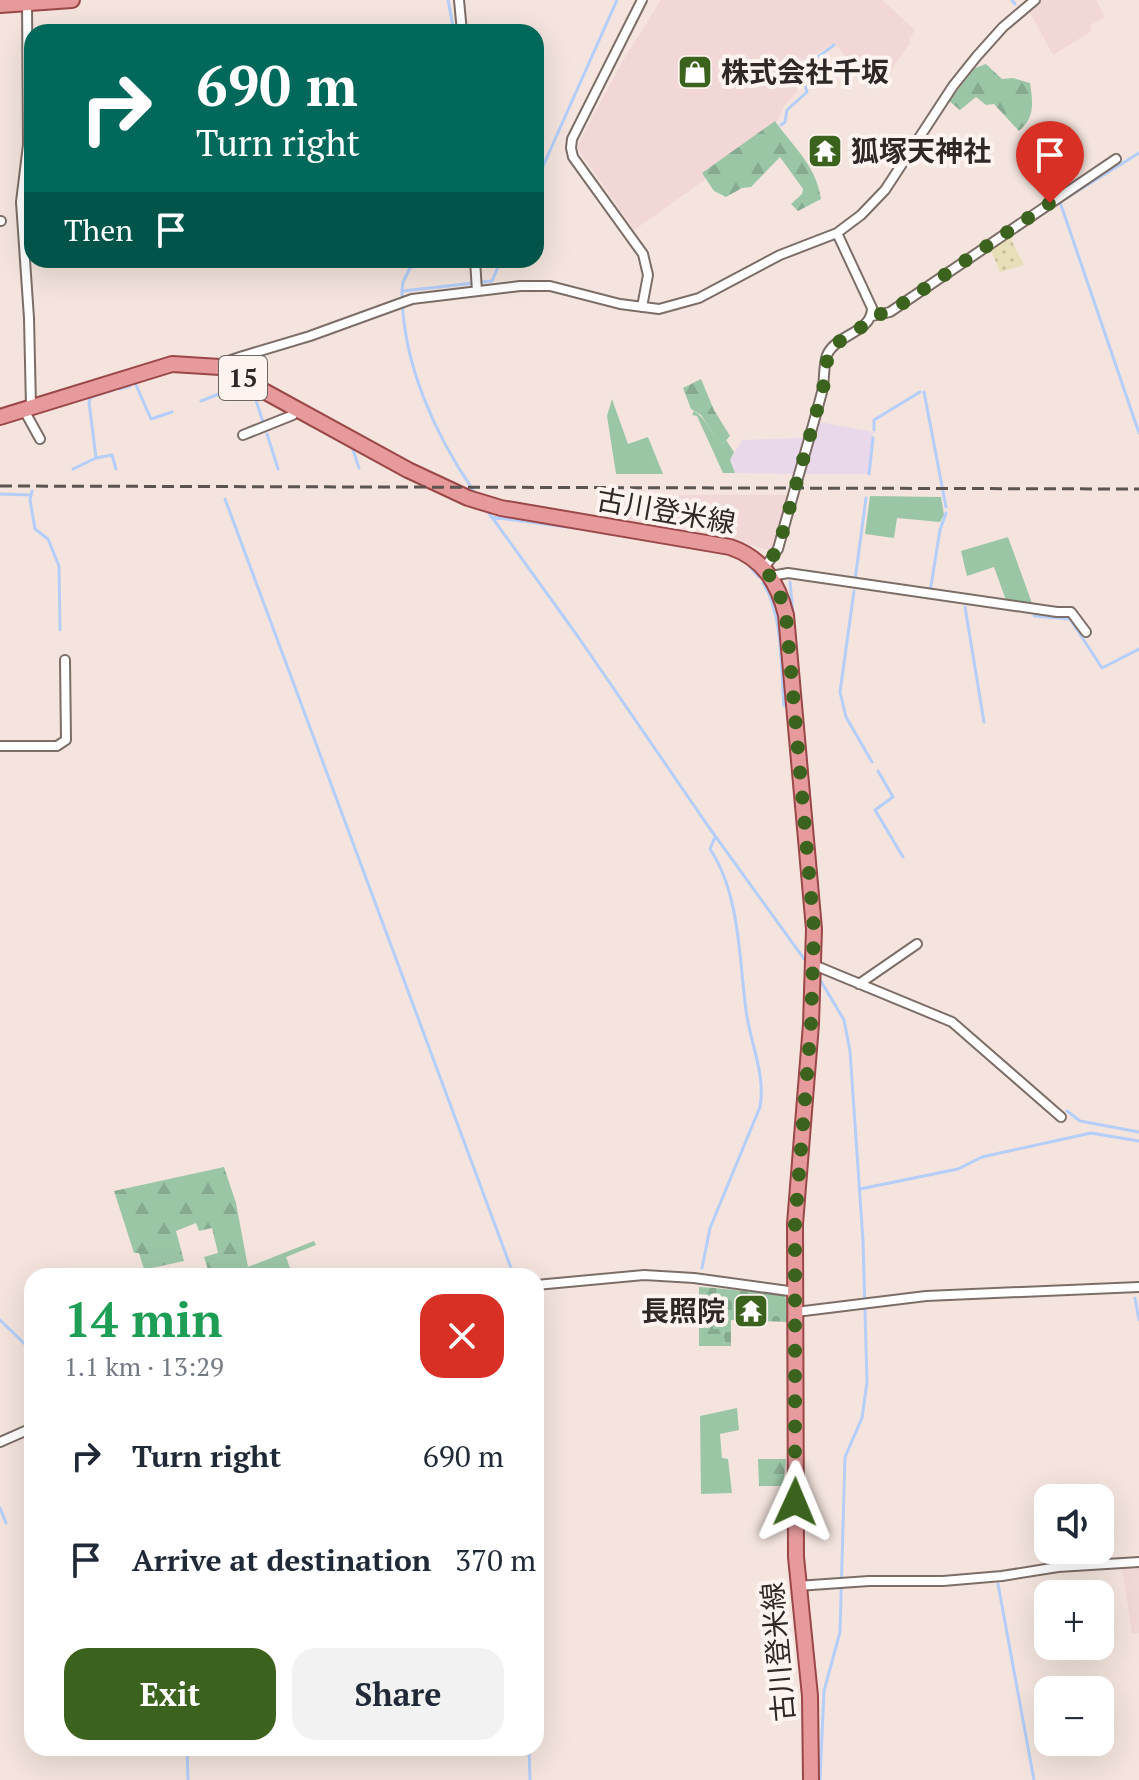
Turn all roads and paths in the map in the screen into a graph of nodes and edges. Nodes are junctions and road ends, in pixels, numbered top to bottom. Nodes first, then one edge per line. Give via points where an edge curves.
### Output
1 (72, 0) edge
2 (459, 0) edge
3 (642, 0) edge
4 (1035, 0) edge
5 (27, 1) edge
6 (0, 5) edge
7 (27, 24) edge
8 (461, 24) edge
9 (1116, 159) dead end
10 (24, 178) edge
11 (837, 233) junction
12 (24, 246) edge
13 (26, 268) edge
14 (476, 268) edge
15 (477, 290) junction
16 (642, 307) junction
17 (872, 316) junction
18 (224, 368) junction
19 (297, 408) junction
20 (27, 409) junction
21 (0, 417) edge
22 (243, 435) dead end
23 (40, 439) dead end
24 (768, 572) junction
25 (1086, 632) dead end
26 (65, 660) dead end
27 (0, 746) edge
28 (917, 944) dead end
29 (814, 970) junction
30 (859, 984) junction
31 (1061, 1117) dead end
32 (544, 1284) edge
33 (1139, 1287) edge
34 (796, 1292) junction
35 (796, 1312) junction
36 (24, 1432) edge
37 (0, 1442) edge
38 (1139, 1562) edge
39 (797, 1586) junction
40 (811, 1780) edge

1 - 5 main road
2 - 8 street
3 - 16 street via 571,148 643,254 648,275
4 - 11 street via 1003,27 953,86 875,202
5 - 6 main road
5 - 7 street
9 - 17 street via 890,312
10 - 12 street
11 - 16 street via 780,255 699,298 659,309
11 - 17 street
13 - 20 street
14 - 15 street
15 - 16 street via 550,286
15 - 18 street via 396,304 231,360
17 - 24 street via 828,354 823,389
18 - 19 main road, 古川登米線 / 15
18 - 20 main road, 古川登米線 / 15 via 172,364
19 - 22 street via 293,415
19 - 24 main road, 古川登米線 / 15 via 468,498 498,508 730,547
20 - 21 main road, 古川登米線 / 15
20 - 23 street
24 - 25 street via 1071,612
24 - 29 main road, 古川登米線 via 786,615 811,878
26 - 27 street via 66,740 57,746
28 - 30 street
29 - 30 street
29 - 34 main road, 古川登米線 via 797,1187
30 - 31 street via 952,1022
32 - 34 street via 644,1275
33 - 35 street via 926,1296
34 - 35 main road, 古川登米線
35 - 39 main road, 古川登米線
36 - 37 street
38 - 39 street via 943,1581
39 - 40 main road, 古川登米線 via 810,1696

